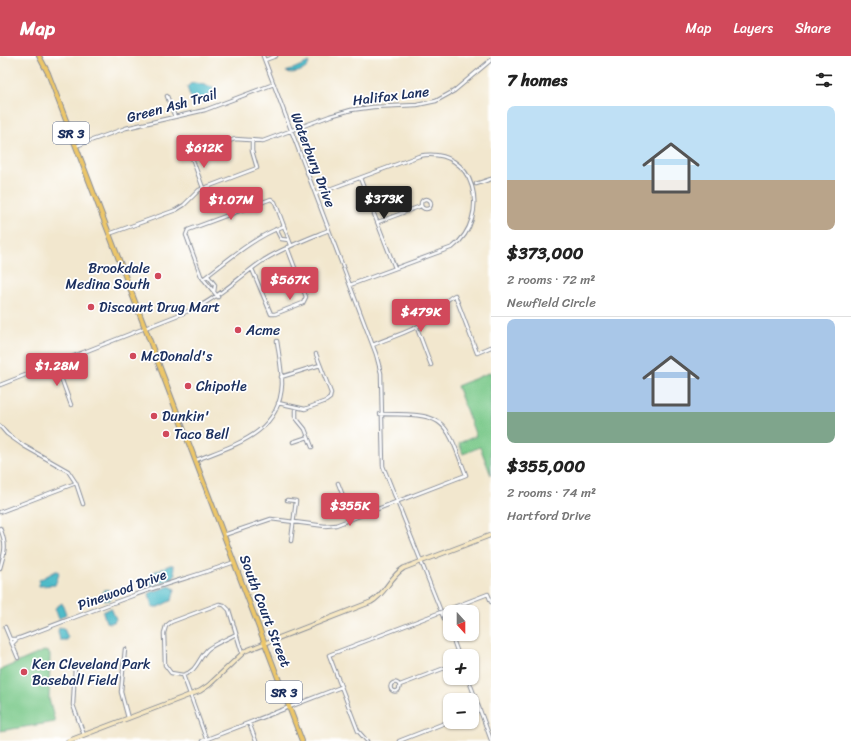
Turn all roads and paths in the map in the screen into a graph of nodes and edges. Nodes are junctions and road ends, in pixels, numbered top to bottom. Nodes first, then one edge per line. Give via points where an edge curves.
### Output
1 (39, 56) edge
2 (263, 56) edge
3 (276, 56) edge
4 (265, 60) junction
5 (491, 60) edge
6 (274, 84) junction
7 (167, 96) dead end
8 (175, 117) junction
9 (291, 130) junction
10 (252, 141) junction
11 (76, 147) junction
12 (360, 178) junction
13 (491, 179) edge
14 (476, 184) junction
15 (203, 188) junction
16 (478, 190) dead end
17 (316, 194) junction
18 (421, 206) dead end
19 (378, 222) junction
20 (284, 226) junction
21 (474, 226) dead end
22 (276, 229) junction
23 (329, 230) junction
24 (109, 234) junction
25 (289, 240) junction
26 (291, 245) junction
27 (286, 247) junction
28 (395, 268) junction
29 (252, 269) junction
30 (208, 276) junction
31 (203, 279) junction
32 (350, 286) junction
33 (214, 292) junction
34 (218, 297) junction
35 (417, 328) junction
36 (146, 330) junction
37 (277, 341) dead end
38 (373, 345) junction
39 (491, 347) edge
40 (316, 354) dead end
41 (56, 364) junction
42 (320, 365) junction
43 (431, 365) dead end
44 (281, 377) junction
45 (0, 385) edge
46 (278, 403) junction
47 (71, 405) dead end
48 (296, 407) junction
49 (380, 414) junction
50 (0, 426) edge
51 (308, 437) junction
52 (293, 442) dead end
53 (312, 446) dead end
54 (196, 460) junction
55 (76, 483) junction
56 (338, 483) dead end
57 (287, 500) dead end
58 (397, 501) junction
59 (83, 504) dead end
60 (0, 512) edge
61 (352, 519) junction
62 (294, 521) junction
63 (0, 528) edge
64 (491, 534) edge
65 (224, 535) junction
66 (291, 541) dead end
67 (234, 561) junction
68 (421, 561) junction
69 (0, 568) edge
70 (491, 602) edge
71 (440, 611) junction
72 (443, 617) edge
73 (5, 627) dead end
74 (236, 634) junction
75 (10, 639) junction
76 (17, 639) junction
77 (265, 643) junction
78 (12, 644) junction
79 (125, 648) dead end
80 (242, 653) junction
81 (18, 658) dead end
82 (75, 667) dead end
83 (443, 669) edge
84 (183, 675) junction
85 (400, 685) dead end
86 (471, 685) edge
87 (341, 687) junction
88 (189, 695) junction
89 (290, 707) junction
90 (480, 710) joint
91 (128, 718) junction
92 (249, 723) junction
93 (443, 724) edge
94 (84, 735) junction
95 (207, 740) edge
96 (491, 740) edge
97 (68, 741) edge
98 (202, 741) edge
99 (256, 741) edge
100 (302, 741) edge
101 (367, 741) edge
102 (399, 741) edge

1 - 11 main road, SR 3
2 - 4 street, Waterbury Drive
3 - 4 street
4 - 6 street, Waterbury Drive
5 - 9 street, Halifax Lane via 462,86 436,101 417,105 362,108
6 - 8 street, Green Ash Trail via 205,110
6 - 9 street, Waterbury Drive
7 - 8 street
8 - 11 street, Green Ash Trail via 123,129
9 - 10 street, Halifax Lane via 263,141
9 - 17 street, Waterbury Drive
10 - 15 street via 252,153 257,168
10 - 15 street, Halifax Lane via 234,139 191,155
11 - 24 main road, SR 3
12 - 14 street via 431,154 459,163
12 - 17 street
12 - 19 street
13 - 14 street
14 - 16 street
15 - 24 street via 180,208
17 - 23 street, Waterbury Drive
18 - 19 street
19 - 28 street
20 - 22 street
20 - 25 street
20 - 31 street via 275,202 271,199 188,230 186,235
21 - 28 street via 467,236 453,247
22 - 25 street via 281,239
22 - 30 street
23 - 26 street
23 - 32 street, Waterbury Drive
24 - 36 main road, SR 3
25 - 26 street
26 - 27 street
27 - 29 street
27 - 29 street via 306,297 303,303 275,314 270,313
28 - 32 street
29 - 34 street
30 - 31 street
30 - 33 street via 215,285
31 - 33 street
32 - 38 street, Waterbury Drive
33 - 34 street
34 - 36 street
35 - 38 street
35 - 39 street via 455,295 477,353
35 - 43 street
36 - 41 street
36 - 54 main road, SR 3
37 - 44 street
38 - 49 street, Waterbury Drive via 381,373
40 - 42 street
41 - 45 street
41 - 47 street
42 - 44 street
42 - 48 street via 331,393 330,398 305,409
44 - 46 street
46 - 48 street
46 - 54 street via 269,420 254,435
48 - 51 street via 296,418 305,428
49 - 58 street, Waterbury Drive via 381,461
49 - 58 street via 422,414 437,420 452,437 466,475
50 - 55 street via 24,446 65,468
51 - 52 street
51 - 53 street
54 - 65 main road, SR 3
55 - 59 street
55 - 60 street
56 - 61 street
57 - 62 street via 296,501
58 - 61 street
58 - 68 street, Waterbury Drive
61 - 62 street via 332,526
62 - 65 street via 266,519
62 - 66 street
63 - 69 street via 5,541
64 - 68 street
65 - 67 main road, South Court Street / SR 3
67 - 76 street, Pinewood Drive via 204,574 186,577 133,595
67 - 77 main road, South Court Street / SR 3
68 - 71 street, Waterbury Drive
68 - 77 street via 401,570 383,593 371,602
70 - 71 street via 488,594
71 - 72 street, Waterbury Drive
71 - 87 street via 329,654
73 - 75 street
74 - 80 street
74 - 84 street via 209,649 200,658 196,668
74 - 84 street via 229,610 221,604 171,622 166,626 164,633 165,666 170,673
75 - 76 street, Pinewood Drive
75 - 78 street
76 - 78 street, Pinewood Drive
77 - 80 street
77 - 89 main road, South Court Street / SR 3
78 - 81 street
79 - 91 street via 121,692
80 - 88 street via 209,684
82 - 94 street via 74,705
83 - 85 street
84 - 88 street
86 - 90 street
87 - 89 street
87 - 101 street via 358,731
88 - 91 street
88 - 95 street
89 - 92 street
89 - 100 main road, South Court Street / SR 3
90 - 96 street
91 - 94 street
92 - 95 street
92 - 99 street
93 - 102 street
94 - 97 street
95 - 98 street

